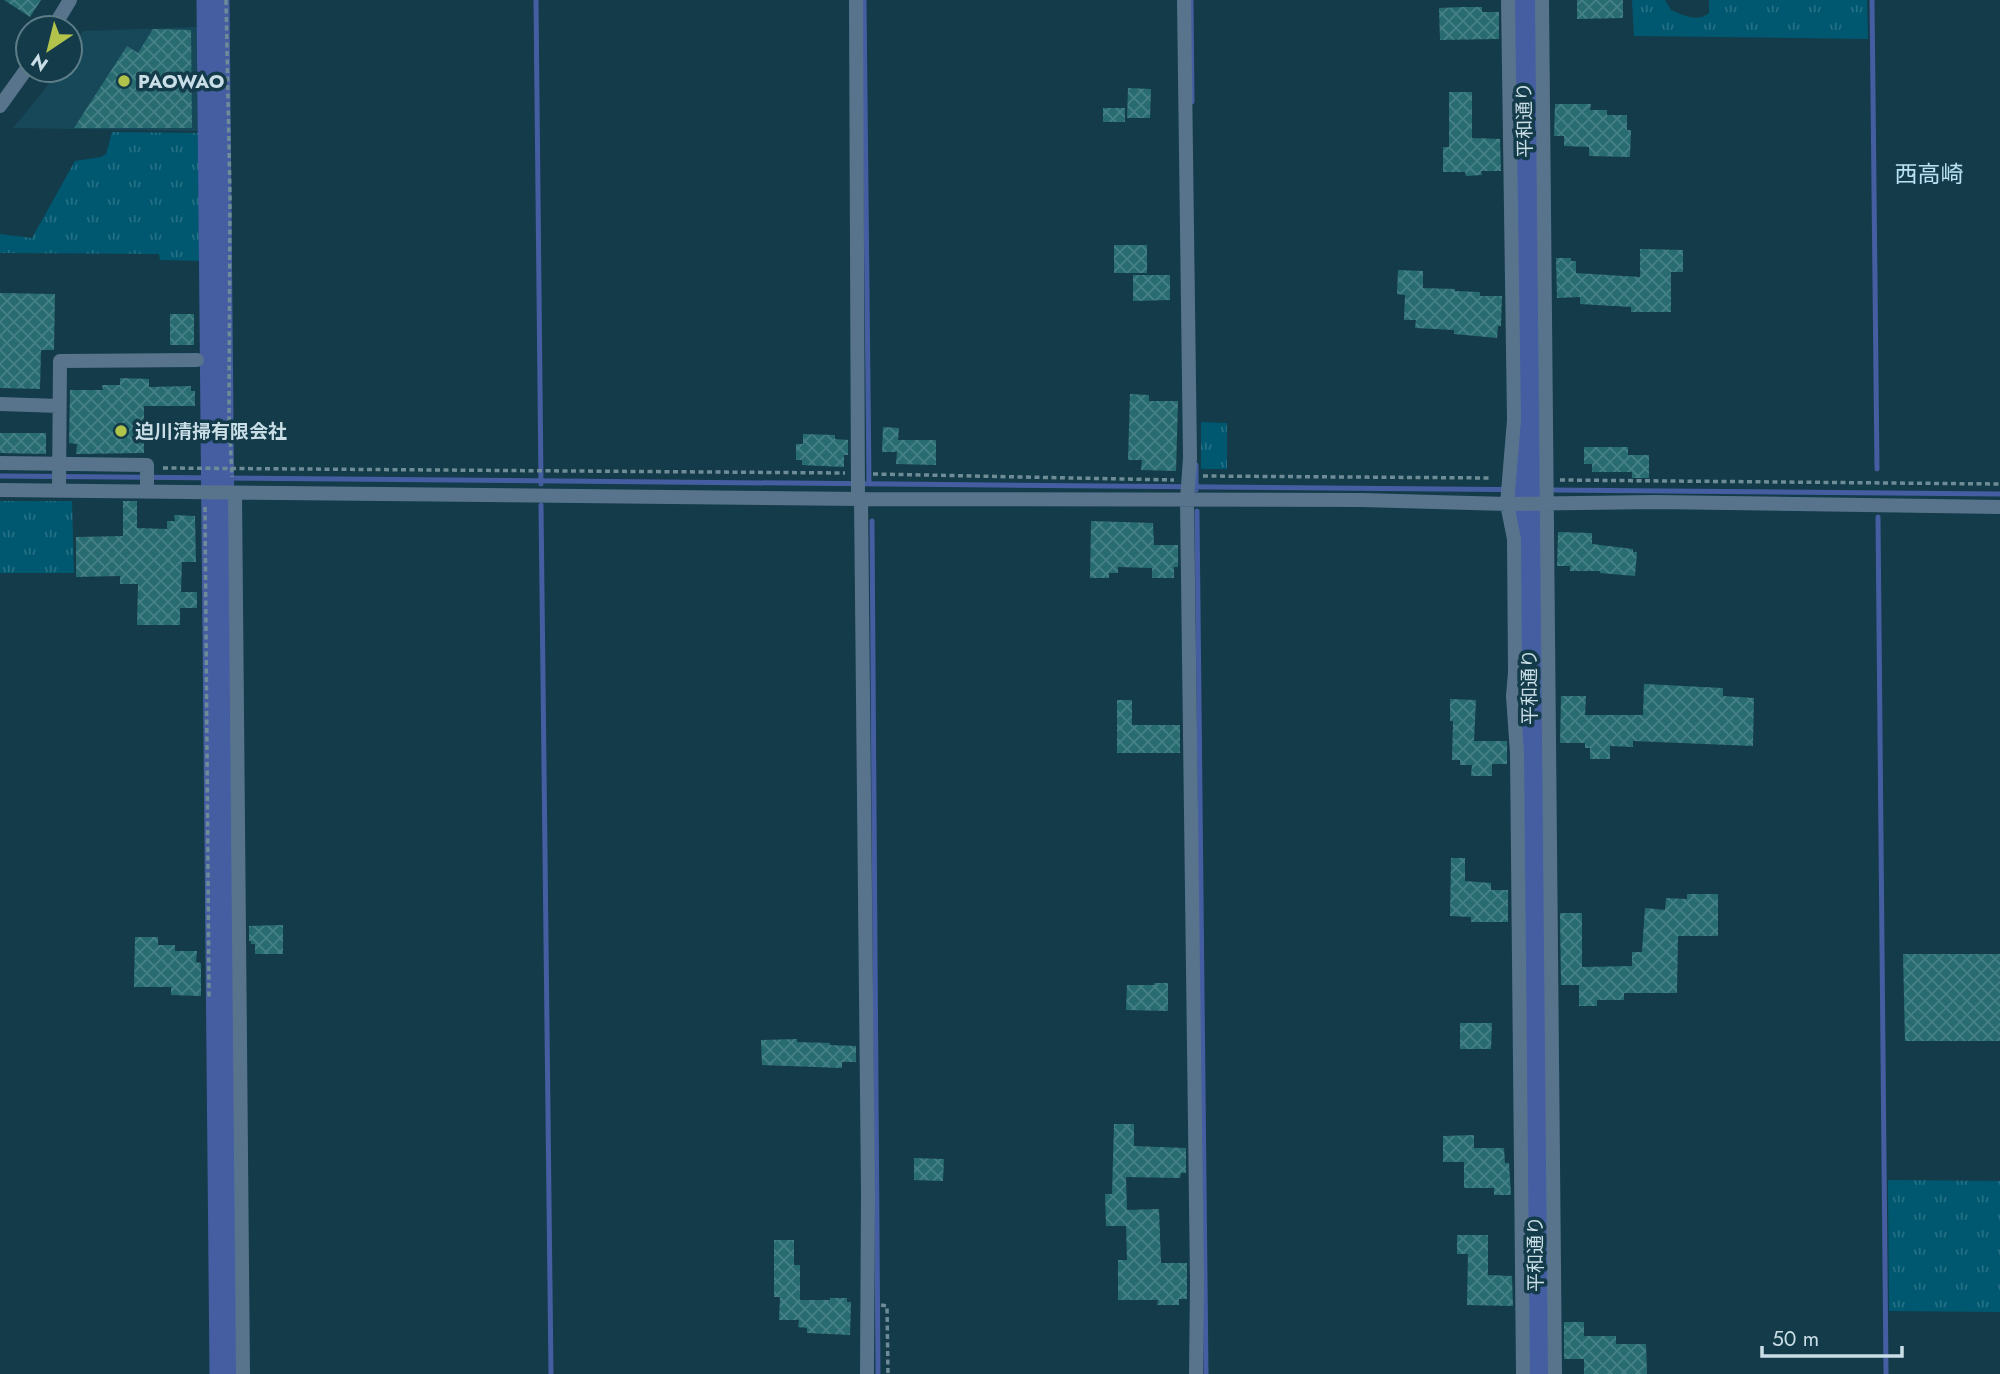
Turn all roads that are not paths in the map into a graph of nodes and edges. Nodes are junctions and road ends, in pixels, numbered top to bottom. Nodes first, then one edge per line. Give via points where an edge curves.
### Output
1 (856, 0) edge
2 (1184, 0) edge
3 (1507, 0) edge
4 (1542, 0) edge
5 (16, 84) edge
6 (0, 106) edge
7 (197, 360) dead end
8 (0, 404) edge
9 (59, 406) junction
10 (0, 463) edge
11 (59, 477) junction
12 (147, 478) junction
13 (861, 485) junction
14 (1190, 486) junction
15 (0, 490) edge
16 (1509, 492) junction
17 (231, 493) junction
18 (1547, 494) junction
19 (2000, 507) edge
20 (243, 1374) edge
21 (867, 1374) edge
22 (1196, 1374) edge
23 (1523, 1374) edge
24 (1555, 1374) edge

1 - 13 street
2 - 14 street
3 - 16 street via 1514,408
4 - 18 street, 平和通り
5 - 6 street
7 - 9 street via 60,361
8 - 9 street
9 - 11 street
10 - 11 street
11 - 12 street
11 - 12 street via 147,465
11 - 15 street
12 - 17 street
13 - 14 street
13 - 17 street
13 - 21 street
14 - 16 street via 1349,500
14 - 22 street
16 - 18 street
16 - 23 street via 1514,539
17 - 20 street
18 - 19 street via 1656,502
18 - 24 street, 平和通り

